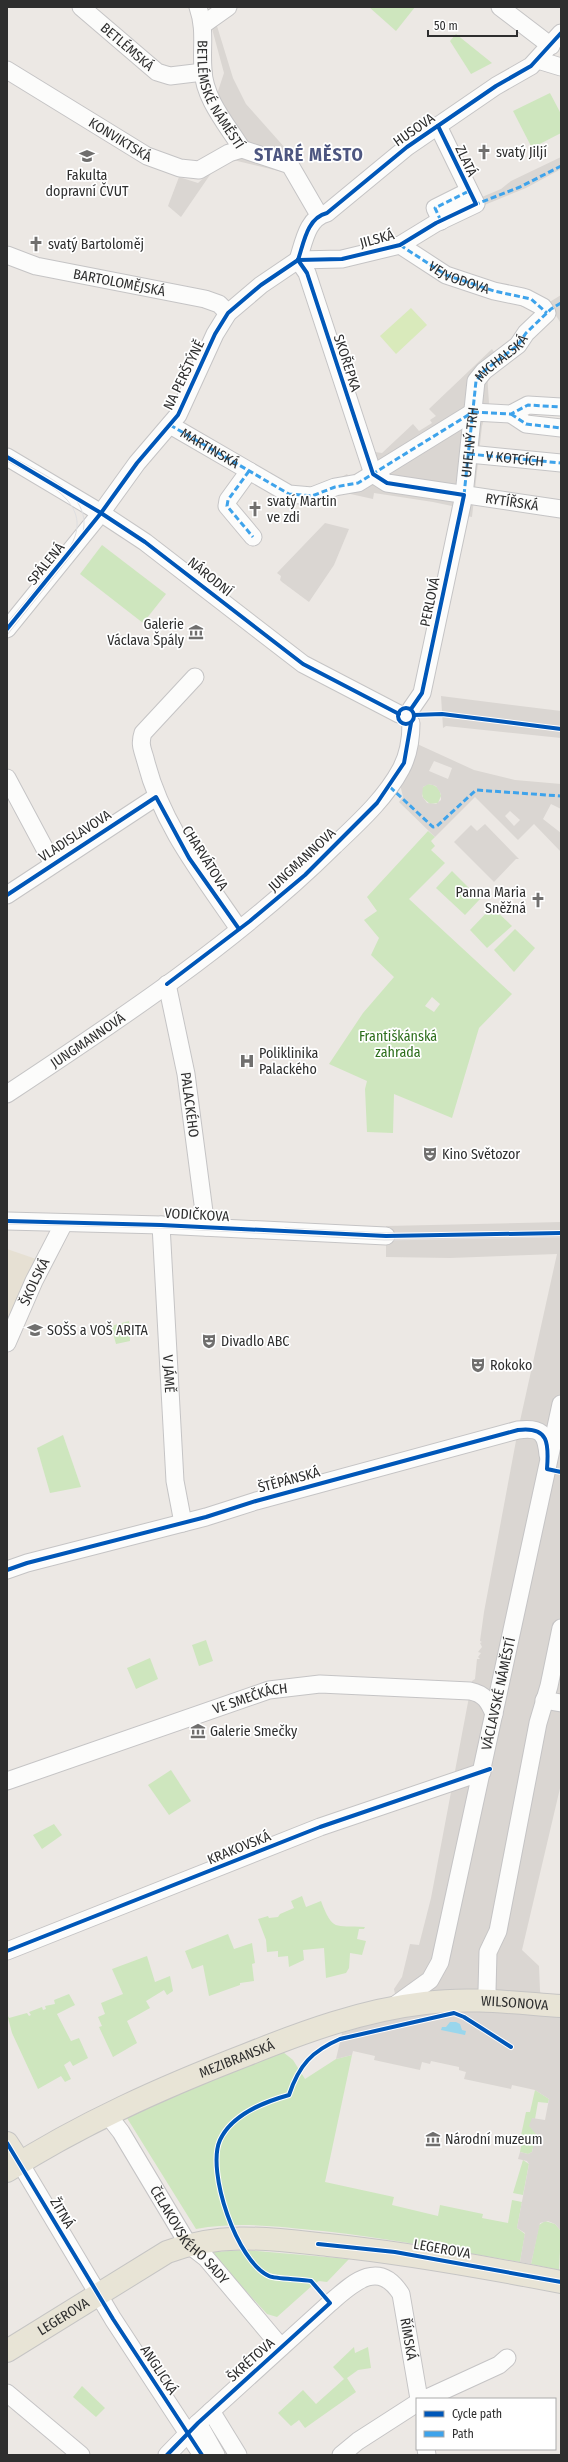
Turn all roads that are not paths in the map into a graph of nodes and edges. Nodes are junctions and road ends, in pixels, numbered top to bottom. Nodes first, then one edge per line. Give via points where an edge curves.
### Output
1 (81, 7) edge
2 (198, 7) edge
3 (228, 7) edge
4 (500, 7) edge
5 (204, 24) junction
6 (561, 33) edge
7 (551, 46) junction
8 (538, 60) junction
9 (561, 67) edge
10 (7, 70) edge
11 (203, 72) junction
12 (438, 126) junction
13 (242, 150) junction
14 (472, 198) joint
15 (319, 215) junction
16 (400, 245) junction
17 (7, 255) edge
18 (298, 260) junction
19 (228, 313) junction
20 (547, 313) joint
21 (561, 407) edge
22 (473, 412) junction
23 (511, 414) junction
24 (170, 425) junction
25 (561, 428) edge
26 (469, 454) junction
27 (7, 457) edge
28 (561, 463) edge
29 (249, 472) junction
30 (373, 474) junction
31 (464, 495) junction
32 (561, 509) edge
33 (101, 513) junction
34 (253, 537) dead end
35 (7, 629) edge
36 (195, 676) dead end
37 (407, 715) junction
38 (7, 778) edge
39 (156, 797) junction
40 (53, 864) junction
41 (7, 895) edge
42 (240, 929) junction
43 (167, 984) junction
44 (7, 1094) edge
45 (7, 1221) edge
46 (64, 1223) junction
47 (161, 1224) junction
48 (206, 1227) junction
49 (386, 1236) dead end
50 (7, 1343) edge
51 (561, 1404) edge
52 (547, 1469) junction
53 (184, 1523) junction
54 (7, 1570) edge
55 (561, 1628) edge
56 (544, 1700) junction
57 (561, 1703) edge
58 (494, 1714) junction
59 (482, 1772) junction
60 (7, 1781) edge
61 (7, 1951) edge
62 (468, 2001) joint
63 (490, 2002) junction
64 (561, 2006) edge
65 (391, 2008) junction
66 (108, 2114) junction
67 (7, 2143) edge
68 (13, 2167) edge
69 (188, 2244) junction
70 (392, 2282) joint
71 (561, 2282) edge
72 (99, 2295) junction
73 (281, 2347) junction
74 (7, 2352) edge
75 (507, 2358) dead end
76 (7, 2393) edge
77 (419, 2398) edge
78 (427, 2398) edge
79 (416, 2404) edge
80 (211, 2411) junction
81 (192, 2429) junction
82 (80, 2455) edge
83 (167, 2455) edge
84 (202, 2455) edge
85 (216, 2455) edge
86 (238, 2455) edge
87 (341, 2455) edge

1 - 11 street, BETLÉMSKÁ via 157,72 170,76
2 - 5 street
3 - 5 street
4 - 7 street
5 - 11 street, BETLÉMSKÉ NÁMĚSTÍ
6 - 7 street, HUSOVA
7 - 8 street, HUSOVA
8 - 9 street
8 - 12 street, HUSOVA
10 - 13 street, KONVIKTSKÁ via 147,156 163,163 199,170 229,153
11 - 13 street, BETLÉMSKÉ NÁMĚSTÍ via 210,96
12 - 14 street, ZLATÁ
12 - 15 street, HUSOVA via 407,147 327,213
13 - 15 street, BETLÉMSKÉ NÁMĚSTÍ via 289,164
14 - 16 street, JILSKÁ via 441,221
15 - 18 street, HUSOVA via 309,226
16 - 18 street, JILSKÁ via 342,259
16 - 20 street, VEJVODOVA via 446,274 494,291 525,298 542,307
17 - 19 street, BARTOLOMĚJSKÁ via 36,266 205,300 220,304
18 - 19 street, NA PERŠTÝNĚ via 261,285
18 - 30 street, SKOŘEPKA via 307,273
19 - 24 street, NA PERŠTÝNĚ
20 - 22 street, MICHALSKÁ via 526,332 518,345 479,376 474,386
21 - 23 street via 528,405
22 - 23 street
22 - 26 street, UHELNÝ TRH
22 - 30 street, UHELNÝ TRH
23 - 25 street via 526,424
24 - 29 street, MARTINSKÁ
24 - 33 street, NA PERŠTÝNĚ via 136,463
26 - 28 street, V KOTCÍCH
26 - 31 street, UHELNÝ TRH
27 - 33 street, NÁRODNÍ
29 - 30 street, MARTINSKÁ via 289,494 302,497 358,483
29 - 34 street, MARTINSKÁ via 228,500 227,506
30 - 31 street, UHELNÝ TRH via 387,483
31 - 32 street, RYTÍŘSKÁ
31 - 37 street, PERLOVÁ via 422,693
33 - 35 street, SPÁLENÁ
33 - 37 street, NÁRODNÍ via 178,566 288,654 319,673
36 - 39 street, CHARVÁTOVA via 144,733 140,743
37 - 42 street, JUNGMANNOVA via 404,763 377,803 305,875
38 - 40 street
39 - 40 street, VLADISLAVOVA
39 - 42 street, CHARVÁTOVA via 189,858
40 - 41 street, VLADISLAVOVA
42 - 43 street, JUNGMANNOVA
43 - 44 street, JUNGMANNOVÁ
43 - 48 street, PALACKÉHO via 186,1074
45 - 46 street, VODIČKOVA
46 - 47 street, VODIČKOVA
46 - 50 street, ŠKOLSKÁ via 34,1281
47 - 48 street, VODIČKOVA
47 - 53 street, V JÁMĚ via 175,1481
48 - 49 street, VODIČKOVA
51 - 52 street, VÁCLAVSKÉ NÁMĚSTÍ
52 - 53 street, ŠTĚPÁNSKÁ via 548,1454 544,1435 536,1429 526,1429 256,1501
52 - 58 street, VÁCLAVSKÉ NÁMĚSTÍ
53 - 54 street, ŠTĚPÁNSKÁ
55 - 56 street
56 - 57 street
56 - 63 street via 498,1931 488,1952 487,1991
58 - 59 street, VÁCLAVSKÉ NÁMĚSTÍ
58 - 60 street, VE SMEČKÁCH via 482,1695 470,1692 320,1684 269,1690
59 - 61 street, KRAKOVSKÁ via 320,1827
59 - 65 street, VÁCLAVSKÉ NÁMĚSTÍ via 440,1962 430,1980
62 - 63 main road, WILSONOVA
62 - 65 main road, MEZIBRANSKÁ
63 - 64 main road, WILSONOVA
65 - 66 main road, MEZIBRANSKÁ via 300,2034 172,2083
66 - 68 main road, MEZIBRANSKÁ
66 - 69 street, ČELAKOVSKÉHO SADY
67 - 68 main road, ŽITNÁ
68 - 72 street, ŽITNÁ
69 - 71 main road, LEGEROVA via 216,2238 256,2237 395,2252
69 - 72 main road, LEGEROVA via 168,2252
69 - 73 street, ČELAKOVSKÉHO SADY via 206,2258
70 - 73 street, ŠKRÉTOVA via 378,2276 358,2281
70 - 77 street, ŘÍMSKÁ via 404,2301
72 - 74 main road, LEGEROVA
72 - 81 street, ANGLICKÁ
73 - 80 street, ŠKRÉTOVA
75 - 78 street via 499,2365
76 - 82 street
79 - 87 street
80 - 81 street, ŠKRÉTOVA
80 - 86 street
81 - 83 street, ŠKRÉTOVA
81 - 84 street, ANGLICKÁ
81 - 85 street

